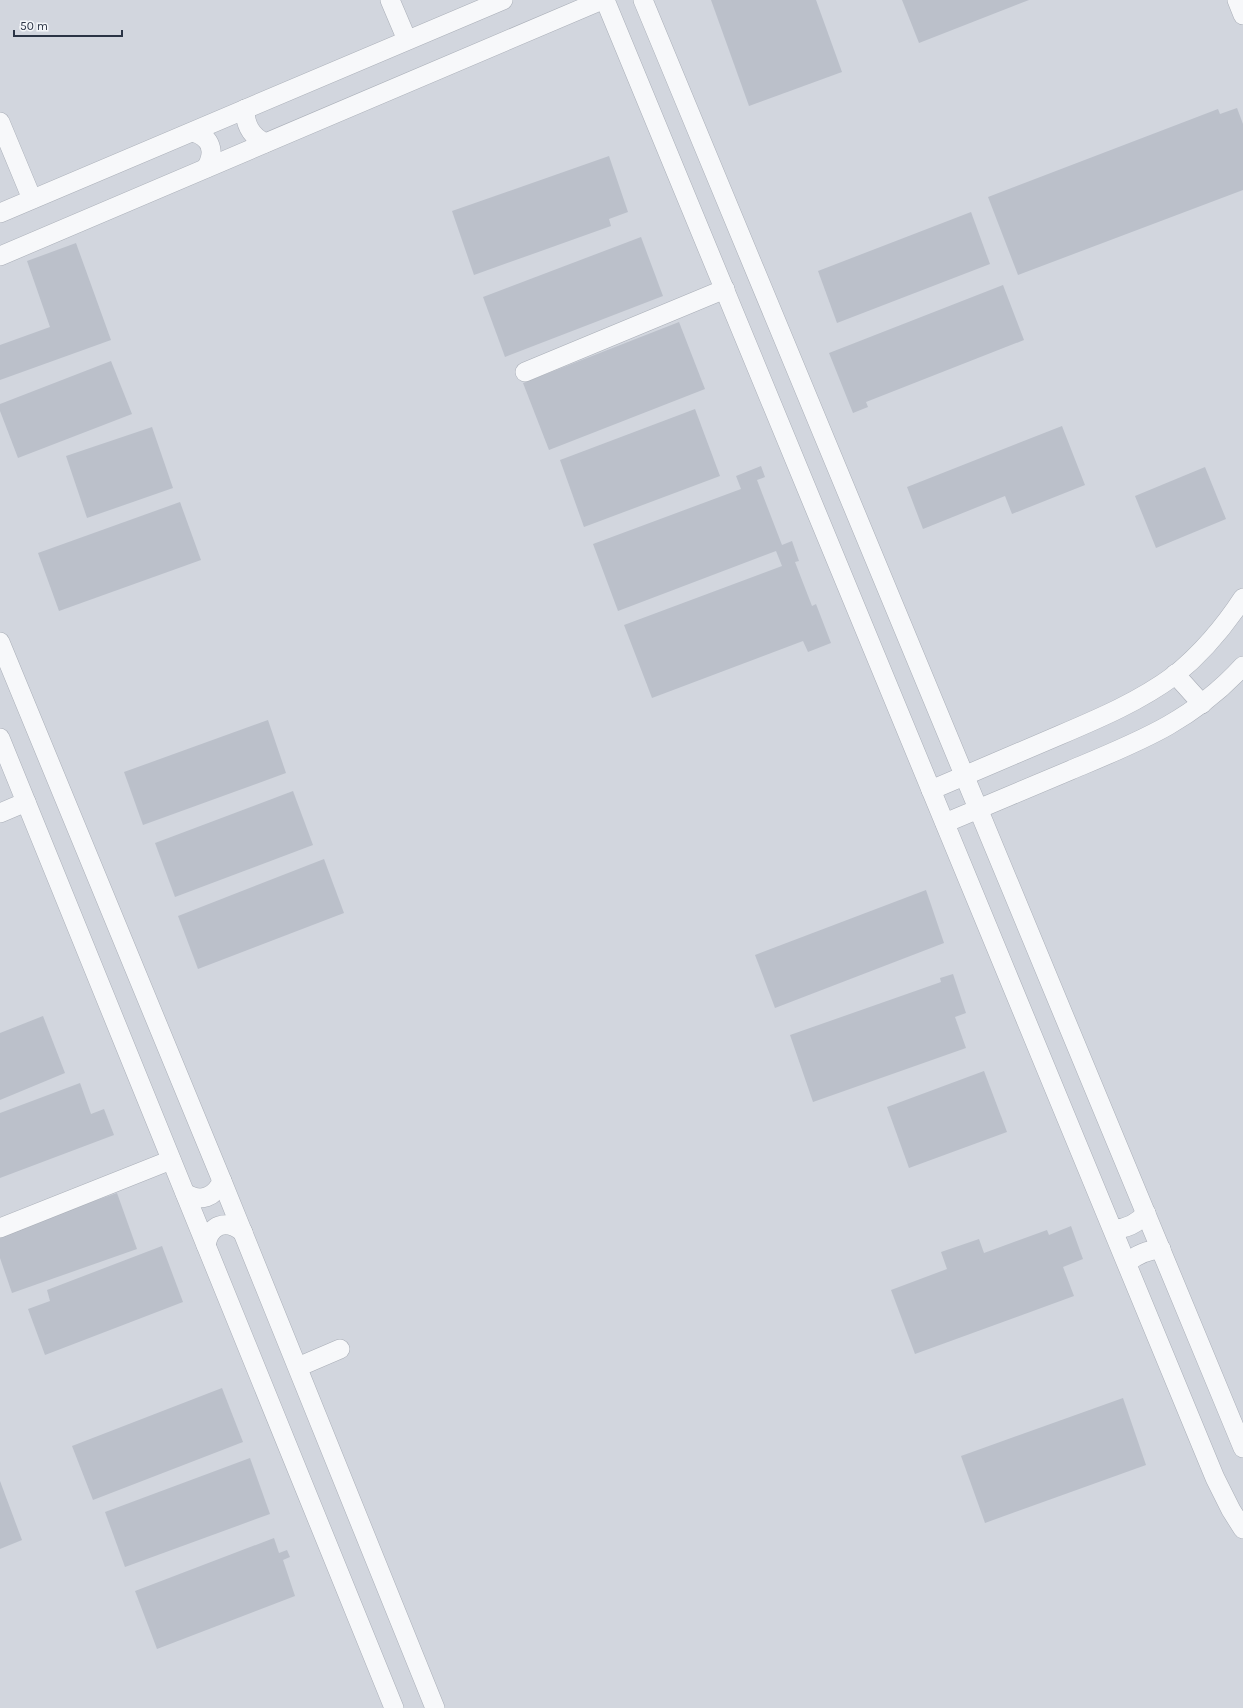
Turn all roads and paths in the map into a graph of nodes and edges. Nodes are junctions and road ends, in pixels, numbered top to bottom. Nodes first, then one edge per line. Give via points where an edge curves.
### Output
1 (390, 0) edge
2 (503, 0) edge
3 (603, 0) edge
4 (643, 0) edge
5 (1237, 0) edge
6 (1243, 15) edge
7 (407, 40) junction
8 (245, 109) junction
9 (0, 122) edge
10 (193, 132) junction
11 (265, 143) junction
12 (206, 168) junction
13 (32, 199) junction
14 (0, 213) edge
15 (0, 256) edge
16 (724, 289) junction
17 (525, 372) dead end
18 (1243, 598) edge
19 (0, 642) edge
20 (1243, 666) edge
21 (1175, 674) junction
22 (1202, 704) junction
23 (0, 738) edge
24 (965, 776) junction
25 (931, 790) junction
26 (26, 802) junction
27 (978, 809) junction
28 (0, 813) edge
29 (945, 823) junction
30 (171, 1160) junction
31 (222, 1180) junction
32 (185, 1193) junction
33 (1146, 1213) junction
34 (0, 1228) edge
35 (1113, 1229) junction
36 (243, 1232) junction
37 (206, 1245) junction
38 (1161, 1249) junction
39 (1127, 1264) junction
40 (340, 1349) dead end
41 (298, 1368) junction
42 (1243, 1448) edge
43 (1243, 1529) edge
44 (394, 1708) edge
45 (435, 1708) edge

1 - 7 lane
2 - 7 lane
3 - 11 lane
3 - 16 lane
4 - 24 lane
5 - 6 lane
7 - 8 lane
8 - 10 lane
8 - 11 lane via 247,126 254,136
9 - 13 lane
10 - 12 lane via 200,134 211,146 212,154
10 - 13 lane
11 - 12 lane
12 - 15 lane
13 - 14 lane
16 - 17 lane
16 - 25 lane
18 - 21 lane via 1228,621 1203,650
19 - 31 lane
20 - 22 lane
21 - 22 lane
21 - 24 lane via 1144,696 1111,713
22 - 27 lane via 1171,725 1138,742
23 - 26 lane
24 - 25 lane
24 - 27 lane
25 - 29 lane
26 - 28 lane
26 - 30 lane
27 - 29 lane
27 - 33 lane
29 - 35 lane
30 - 32 lane
30 - 34 lane
31 - 32 lane via 214,1194 207,1198 199,1199
31 - 36 lane
32 - 37 lane
33 - 35 lane via 1128,1227
33 - 38 lane
35 - 39 lane
36 - 37 lane via 230,1225 216,1227 207,1238
36 - 41 lane
37 - 44 lane
38 - 39 lane via 1139,1254
38 - 42 lane
39 - 43 lane via 1215,1478
40 - 41 lane
41 - 45 lane

